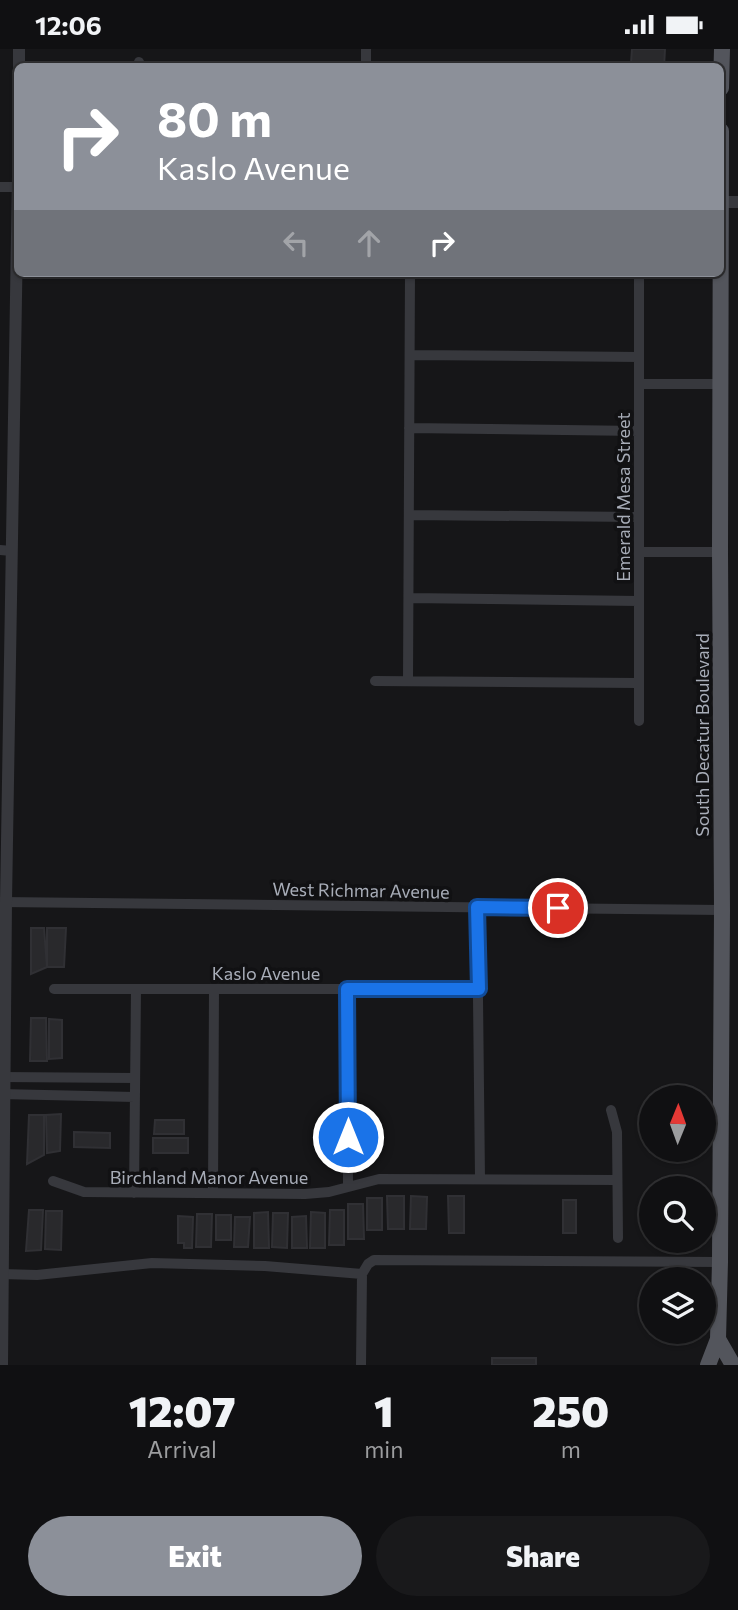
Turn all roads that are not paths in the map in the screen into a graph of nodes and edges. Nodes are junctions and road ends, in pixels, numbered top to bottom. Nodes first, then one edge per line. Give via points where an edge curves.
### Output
1 (14, 277) edge
2 (410, 277) edge
3 (639, 277) edge
4 (721, 277) edge
5 (410, 355) junction
6 (639, 357) junction
7 (639, 384) junction
8 (721, 384) junction
9 (409, 428) junction
10 (639, 431) junction
11 (409, 515) junction
12 (638, 517) junction
13 (6, 550) edge
14 (639, 552) junction
15 (720, 552) junction
16 (409, 598) junction
17 (638, 601) junction
18 (374, 681) dead end
19 (408, 681) junction
20 (638, 683) junction
21 (639, 721) dead end
22 (3, 902) edge
23 (477, 907) junction
24 (722, 910) junction
25 (54, 989) dead end
26 (136, 989) junction
27 (214, 989) junction
28 (347, 989) junction
29 (479, 989) junction
30 (2, 1077) edge
31 (135, 1078) junction
32 (2, 1095) edge
33 (135, 1097) junction
34 (611, 1109) dead end
35 (480, 1178) junction
36 (617, 1180) junction
37 (53, 1181) dead end
38 (348, 1187) junction
39 (134, 1193) junction
40 (213, 1193) junction
41 (618, 1238) dead end
42 (720, 1262) junction
43 (2, 1273) junction
44 (362, 1274) junction
45 (718, 1339) junction
46 (2, 1365) edge
47 (362, 1365) edge
48 (708, 1365) edge
49 (733, 1365) edge

1 - 13 street
2 - 5 street
3 - 6 street, Emerald Mesa Street
4 - 8 main road, South Decatur Boulevard
5 - 6 street
5 - 9 street
6 - 7 street, Emerald Mesa Street
7 - 8 street
7 - 10 street, Emerald Mesa Street
8 - 15 main road, South Decatur Boulevard
9 - 10 street
9 - 11 street
10 - 12 street, Emerald Mesa Street
11 - 12 street
11 - 16 street
12 - 14 street, Emerald Mesa Street
13 - 22 street
14 - 15 street
14 - 17 street, Emerald Mesa Street
15 - 24 main road, South Decatur Boulevard
16 - 17 street
16 - 19 street
17 - 20 street, Emerald Mesa Street
18 - 19 street
19 - 20 street
20 - 21 street, Emerald Mesa Street
22 - 23 street, West Richmar Avenue
22 - 30 street
23 - 24 street, West Richmar Avenue
23 - 29 street
24 - 42 main road, South Decatur Boulevard
25 - 26 street, Kaslo Avenue
26 - 27 street, Kaslo Avenue
26 - 31 street
27 - 28 street, Kaslo Avenue
27 - 40 street
28 - 29 street, Kaslo Avenue
28 - 38 street
29 - 35 street
30 - 31 street
30 - 32 street
31 - 33 street
32 - 33 street
32 - 43 street
33 - 39 street
34 - 36 street via 617,1132
35 - 36 street, Birchland Manor Avenue
35 - 38 street, Birchland Manor Avenue via 379,1178
36 - 41 street
37 - 39 street, Birchland Manor Avenue via 84,1192
38 - 40 street, Birchland Manor Avenue via 305,1194
39 - 40 street, Birchland Manor Avenue
42 - 44 street via 379,1260 370,1261
42 - 45 main road, South Decatur Boulevard
43 - 44 street via 37,1275 152,1263
43 - 46 street
44 - 47 street
45 - 48 main road, South Decatur Boulevard
45 - 49 main road

